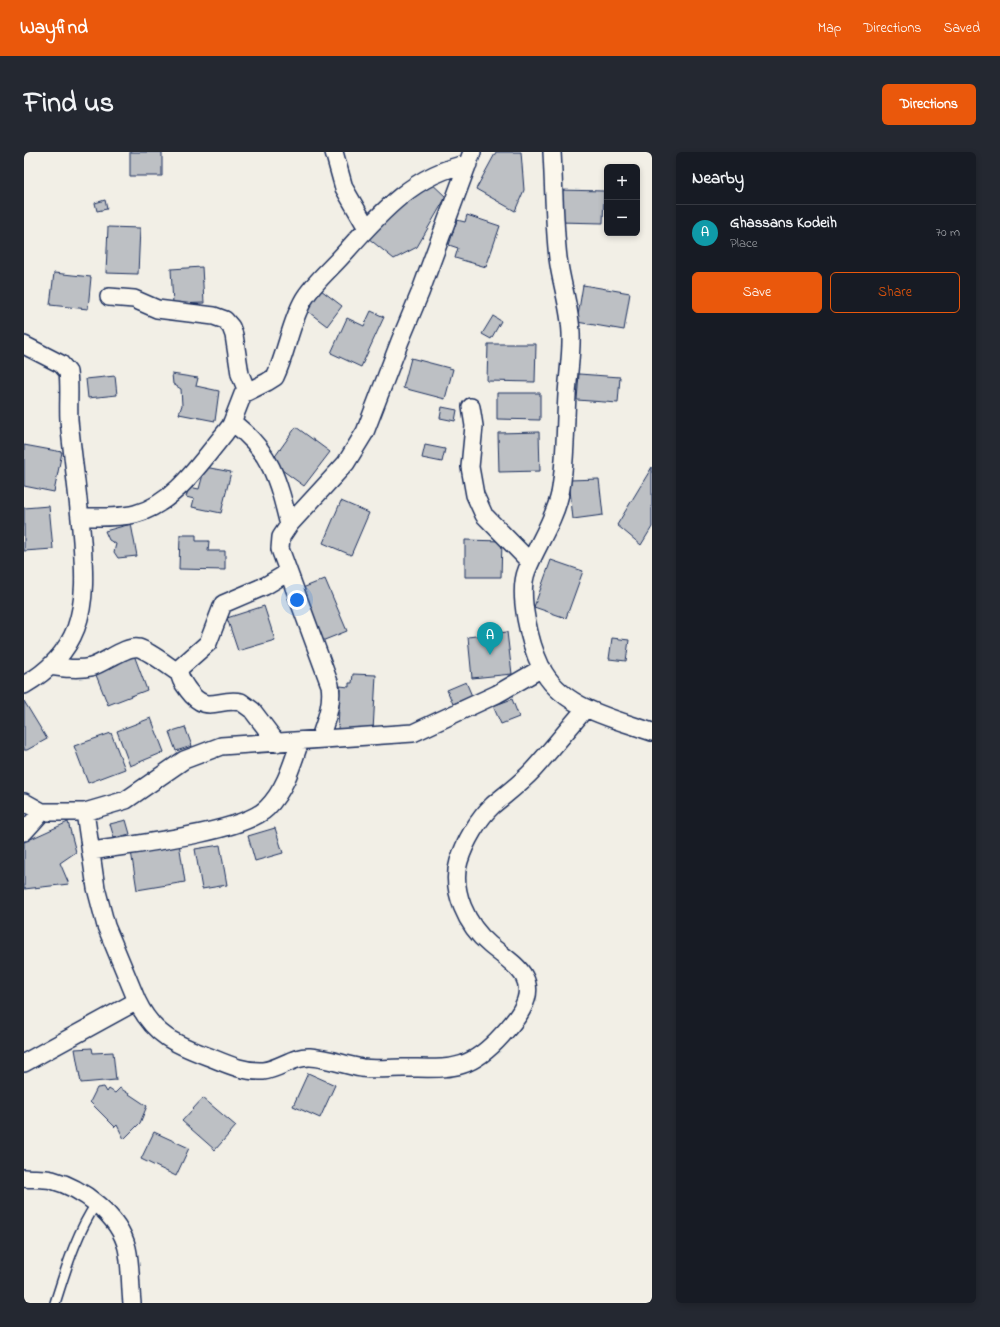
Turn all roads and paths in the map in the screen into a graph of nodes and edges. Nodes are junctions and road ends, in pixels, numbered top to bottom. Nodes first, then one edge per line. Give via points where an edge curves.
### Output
1 (334, 152) edge
2 (552, 152) edge
3 (470, 158) edge
4 (366, 228) junction
5 (110, 297) dead end
6 (24, 345) edge
7 (246, 391) junction
8 (471, 407) dead end
9 (232, 422) junction
10 (80, 517) junction
11 (289, 525) junction
12 (530, 562) junction
13 (287, 573) junction
14 (50, 666) junction
15 (542, 668) junction
16 (179, 673) junction
17 (24, 686) edge
18 (586, 708) junction
19 (652, 732) edge
20 (320, 738) junction
21 (300, 741) junction
22 (277, 743) junction
23 (24, 802) edge
24 (42, 812) junction
25 (85, 812) junction
26 (24, 832) edge
27 (91, 851) junction
28 (137, 1001) junction
29 (24, 1063) edge
30 (24, 1178) edge
31 (96, 1204) junction
32 (55, 1303) edge
33 (132, 1303) edge

1 - 4 street via 344,188
2 - 12 street via 558,259 571,335 560,495
3 - 4 street via 416,185
3 - 11 street via 365,432 346,463
4 - 7 street via 304,298 275,376
5 - 7 street via 134,299 157,309 214,316 225,320 234,335 240,374
6 - 10 street via 61,364 68,372 69,420
7 - 9 street via 241,396
8 - 12 street via 474,426 470,467 475,495 484,515
9 - 10 street via 193,471 163,500 136,513
9 - 11 street via 252,439 270,464 280,488
10 - 14 street via 84,582 82,602 70,640
11 - 13 street via 279,542
12 - 15 street via 523,594 534,649
13 - 16 street via 265,586 223,604 208,643 182,666
13 - 20 street via 330,685 330,705
14 - 16 street via 88,668 134,648 146,651
14 - 17 street
15 - 18 street via 569,699
15 - 20 street via 497,694 413,733
16 - 22 street via 183,683 201,703 212,705 239,702 248,706
18 - 19 street
18 - 28 street via 531,772 491,807 479,822 459,860 456,886 464,909 481,936 515,965 527,983 526,1000 517,1017 477,1059 457,1067 381,1069 361,1068 306,1056 272,1069 247,1070 229,1066 166,1038 143,1014
20 - 21 street
21 - 22 street
21 - 27 street via 288,776 266,810 246,820 208,831
22 - 25 street via 235,744 209,749 184,760 126,800
23 - 24 street
24 - 25 street
24 - 26 street
25 - 27 street
27 - 28 street via 96,888 106,926
28 - 29 street
30 - 31 street via 55,1181 72,1188
31 - 32 lane via 78,1236
31 - 33 street via 121,1232 127,1248

